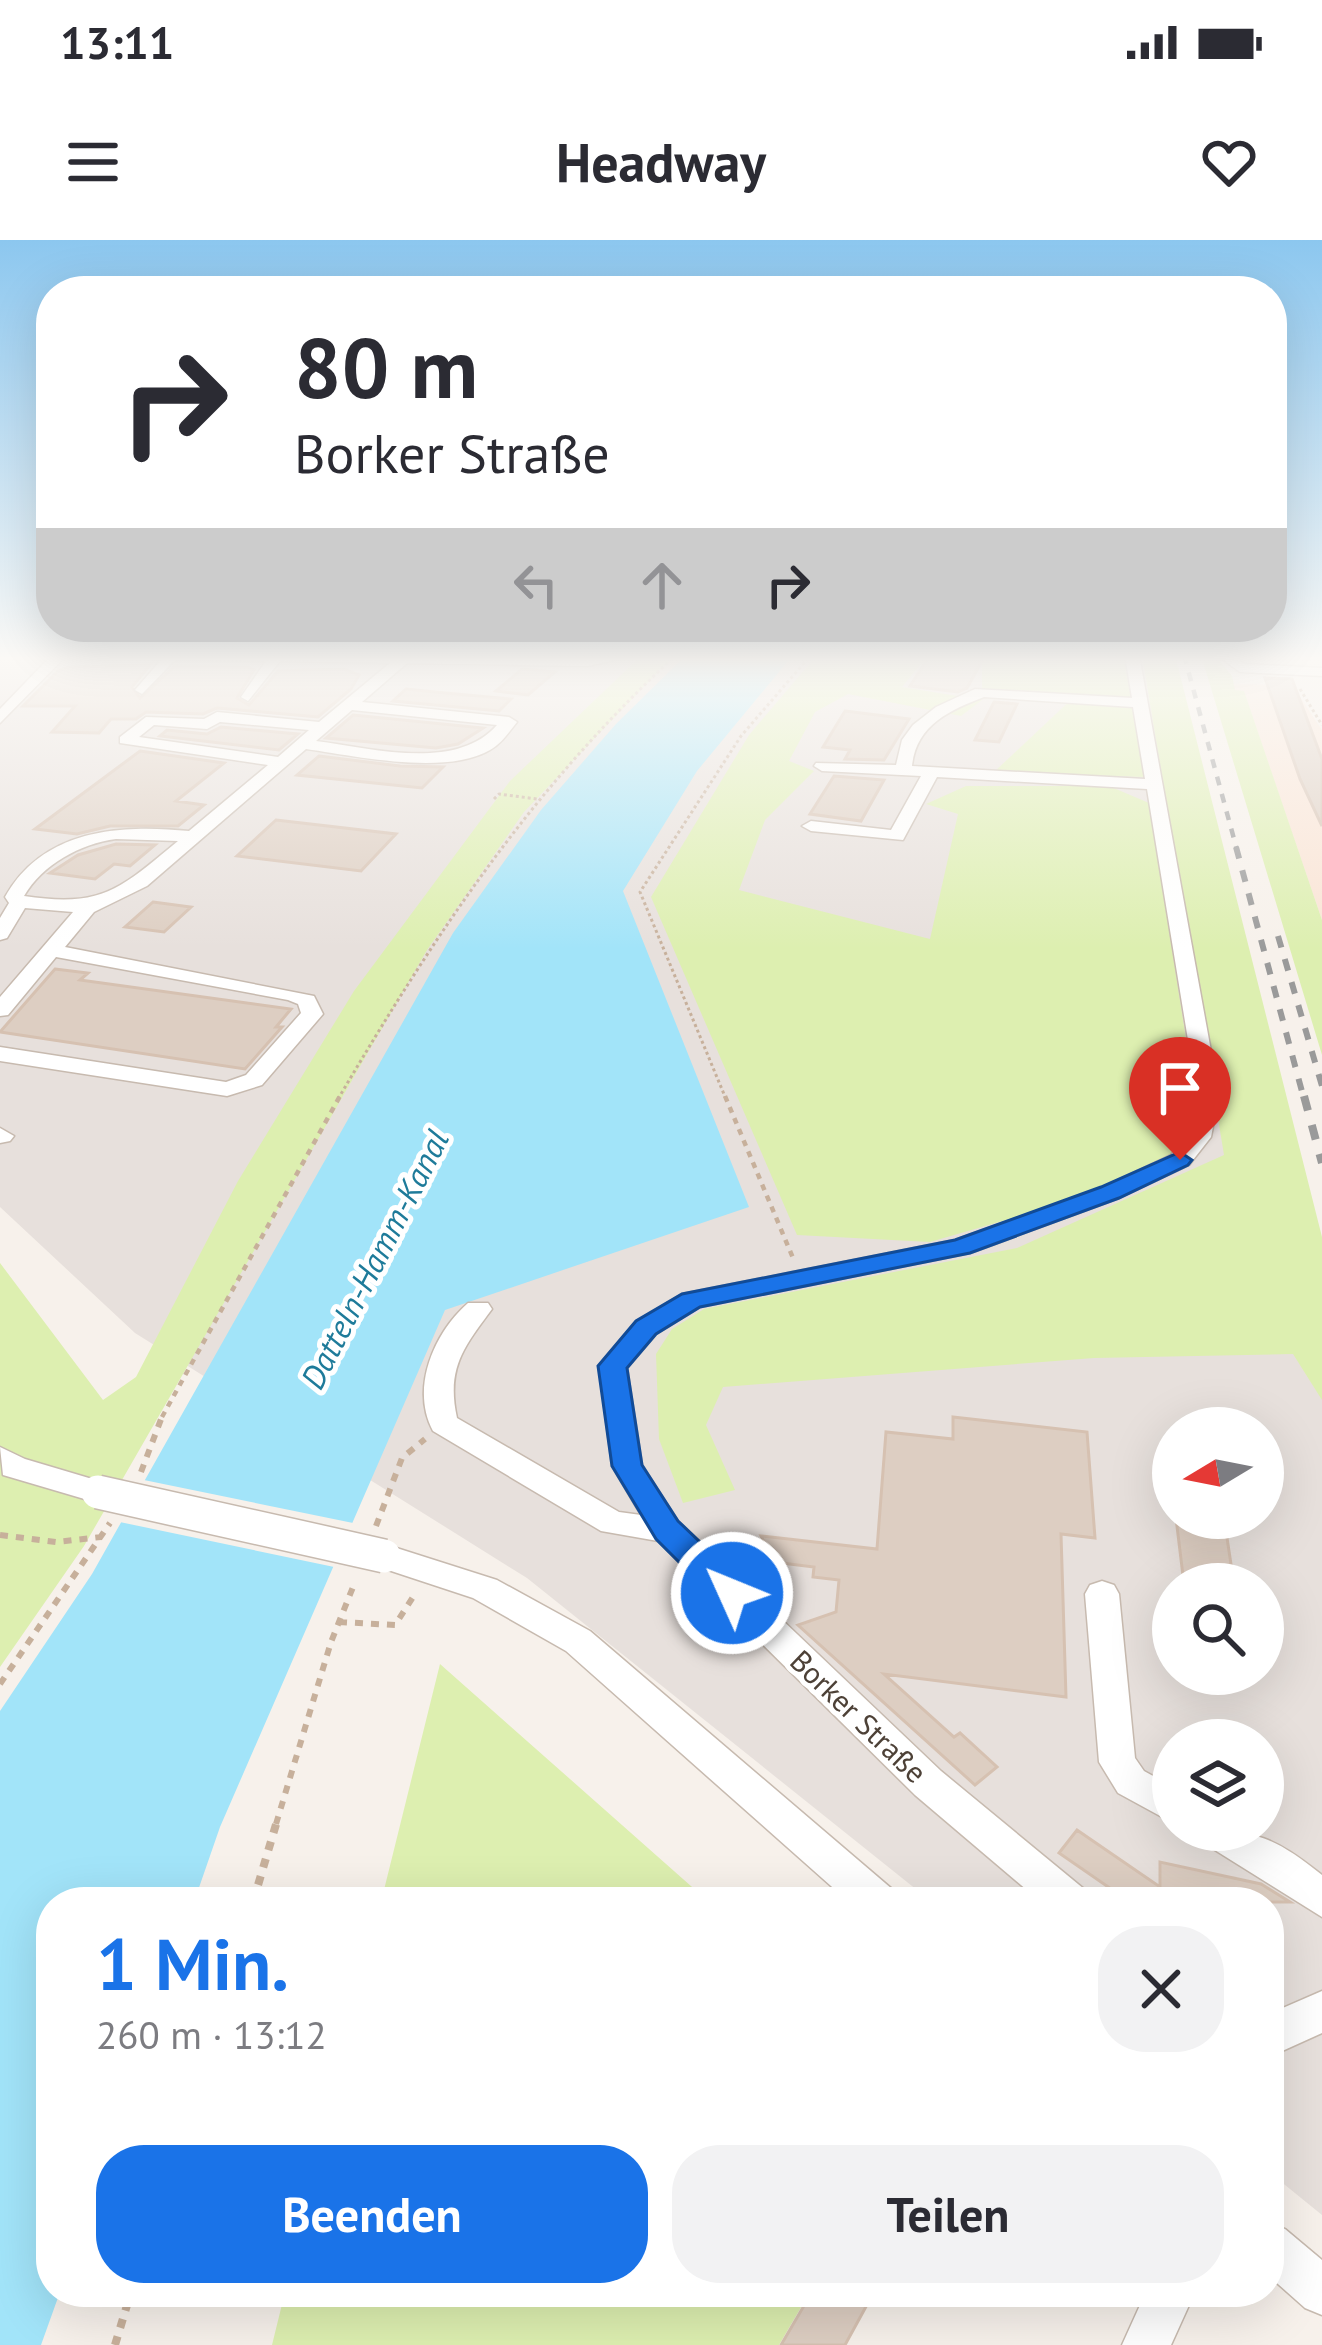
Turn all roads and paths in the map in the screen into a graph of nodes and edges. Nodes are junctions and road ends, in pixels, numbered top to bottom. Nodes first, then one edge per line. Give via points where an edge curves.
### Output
1 (219, 753) edge
2 (291, 753) edge
3 (384, 753) edge
4 (451, 753) edge
5 (581, 753) edge
6 (730, 753) edge
7 (905, 753) edge
8 (1149, 753) edge
9 (281, 762) junction
10 (822, 766) dead end
11 (903, 770) junction
12 (932, 772) junction
13 (1154, 784) junction
14 (494, 799) dead end
15 (537, 799) junction
16 (811, 826) dead end
17 (193, 837) junction
18 (19, 902) junction
19 (87, 908) junction
20 (0, 934) edge
21 (49, 950) junction
22 (0, 1010) edge
23 (0, 1054) edge
24 (803, 1281) junction
25 (478, 1309) dead end
26 (203, 1343) dead end
27 (443, 1424) junction
28 (0, 1458) edge
29 (667, 1530) junction
30 (0, 1535) edge
31 (102, 1537) dead end
32 (377, 1548) junction
33 (355, 1581) dead end
34 (1102, 1594) dead end
35 (402, 1621) dead end
36 (339, 1622) junction
37 (1152, 1794) edge
38 (1252, 1851) edge
39 (258, 1887) edge
40 (861, 1887) edge
41 (1052, 1887) edge
42 (1322, 1900) edge
43 (1322, 2012) edge
44 (1284, 2029) edge
45 (1284, 2258) edge
46 (1322, 2290) edge
47 (126, 2307) edge
48 (1164, 2307) edge
49 (115, 2345) edge
50 (1146, 2345) edge

1 - 9 street
2 - 9 street
3 - 4 street
5 - 15 path
6 - 24 path via 640,892
7 - 11 street
8 - 13 street, Borker Straße
9 - 17 street
10 - 11 street
11 - 12 street
12 - 13 street
12 - 16 street via 897,836
13 - 24 street, Borker Straße via 1208,1095 1199,1137 1180,1160 961,1247
14 - 15 path
15 - 26 path via 357,1065
17 - 18 street via 132,830 75,843 20,884
17 - 19 street via 140,882
18 - 19 street
18 - 20 street
19 - 21 street
21 - 22 street
21 - 23 street via 293,995 307,1000 312,1014 254,1080 227,1088
24 - 29 street, Borker Straße via 692,1300 646,1328 613,1366 627,1466
25 - 27 street via 461,1321 446,1357 436,1399
27 - 29 street via 612,1523
27 - 32 path via 403,1457
28 - 32 street, bridge via 98,1492
29 - 41 street, Borker Straße via 928,1783
30 - 31 path
32 - 40 street via 524,1604 578,1640
33 - 36 path
34 - 37 street via 1118,1762
35 - 36 path
36 - 39 path
38 - 42 street
43 - 44 street
45 - 46 street
47 - 49 path
48 - 50 street

